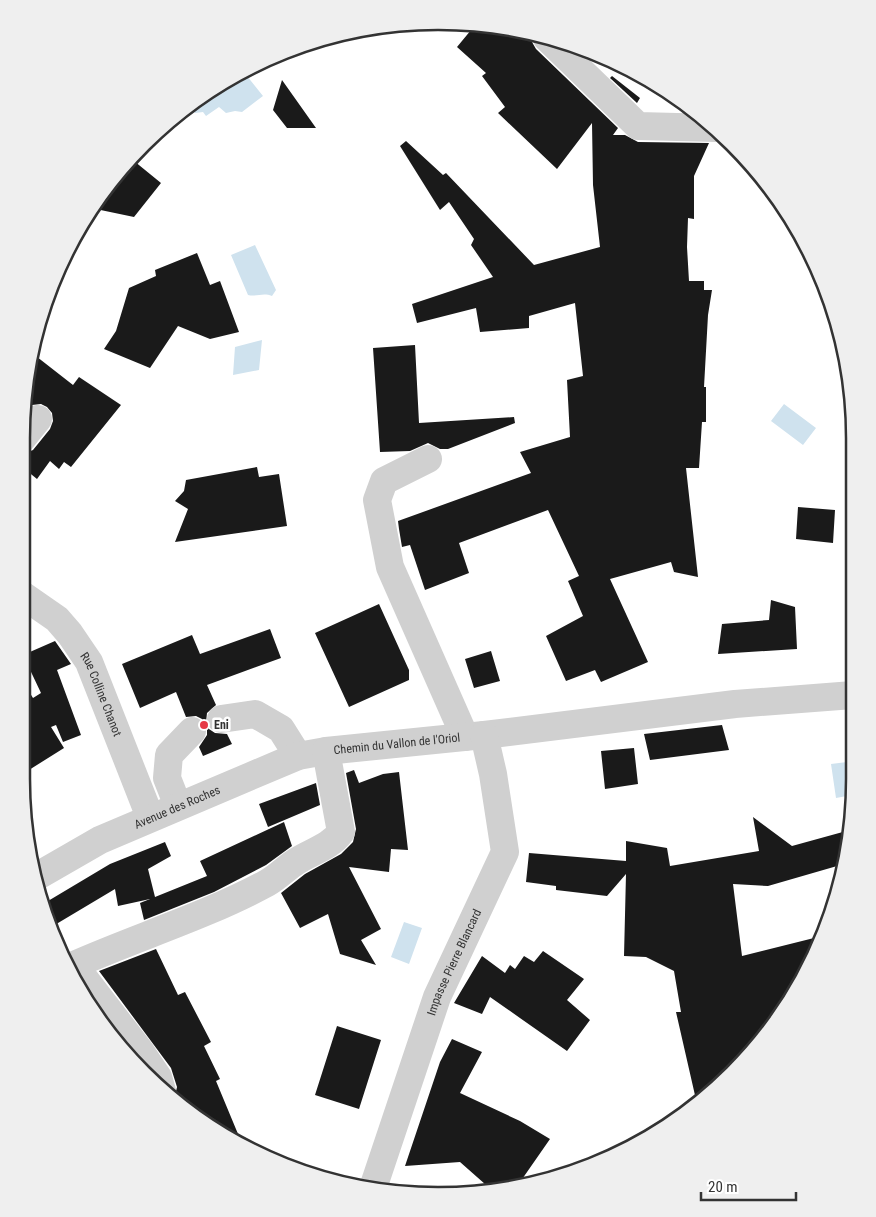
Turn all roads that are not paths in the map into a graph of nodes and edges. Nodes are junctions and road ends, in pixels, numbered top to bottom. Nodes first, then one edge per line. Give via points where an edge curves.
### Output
1 (558, 48) edge
2 (703, 128) edge
3 (38, 419) dead end
4 (30, 428) edge
5 (428, 459) dead end
6 (30, 600) edge
7 (846, 696) edge
8 (221, 719) dead end
9 (192, 731) dead end
10 (474, 736) junction
11 (326, 751) junction
12 (298, 756) junction
13 (178, 806) junction
14 (150, 817) junction
15 (41, 874) edge
16 (75, 965) edge
17 (82, 977) edge
18 (154, 1071) edge
19 (375, 1182) edge

1 - 2 street via 638,126
3 - 4 street
5 - 10 street, Impasse Pierre Blancard via 384,481 378,500 390,567
6 - 14 street, Rue Colline Chanot via 57,619 89,662
7 - 10 street, Chemin du Vallon de l'Oriol via 735,704
8 - 12 street via 255,714 281,729
9 - 13 street via 169,755 167,778
10 - 11 street, Chemin du Vallon de l'Oriol
10 - 19 street, Impasse Pierre Blancard via 496,793 505,852 437,997
11 - 12 street, Avenue des Roches
11 - 16 street, Chemin du Vallon de l'Oriol via 341,832 334,842 298,860 268,883 150,936 125,943
12 - 13 street, Avenue des Roches
13 - 14 street, Avenue des Roches
14 - 15 street, Avenue des Roches via 100,840
17 - 18 street, Chemin du Vallon de l'Oriol

